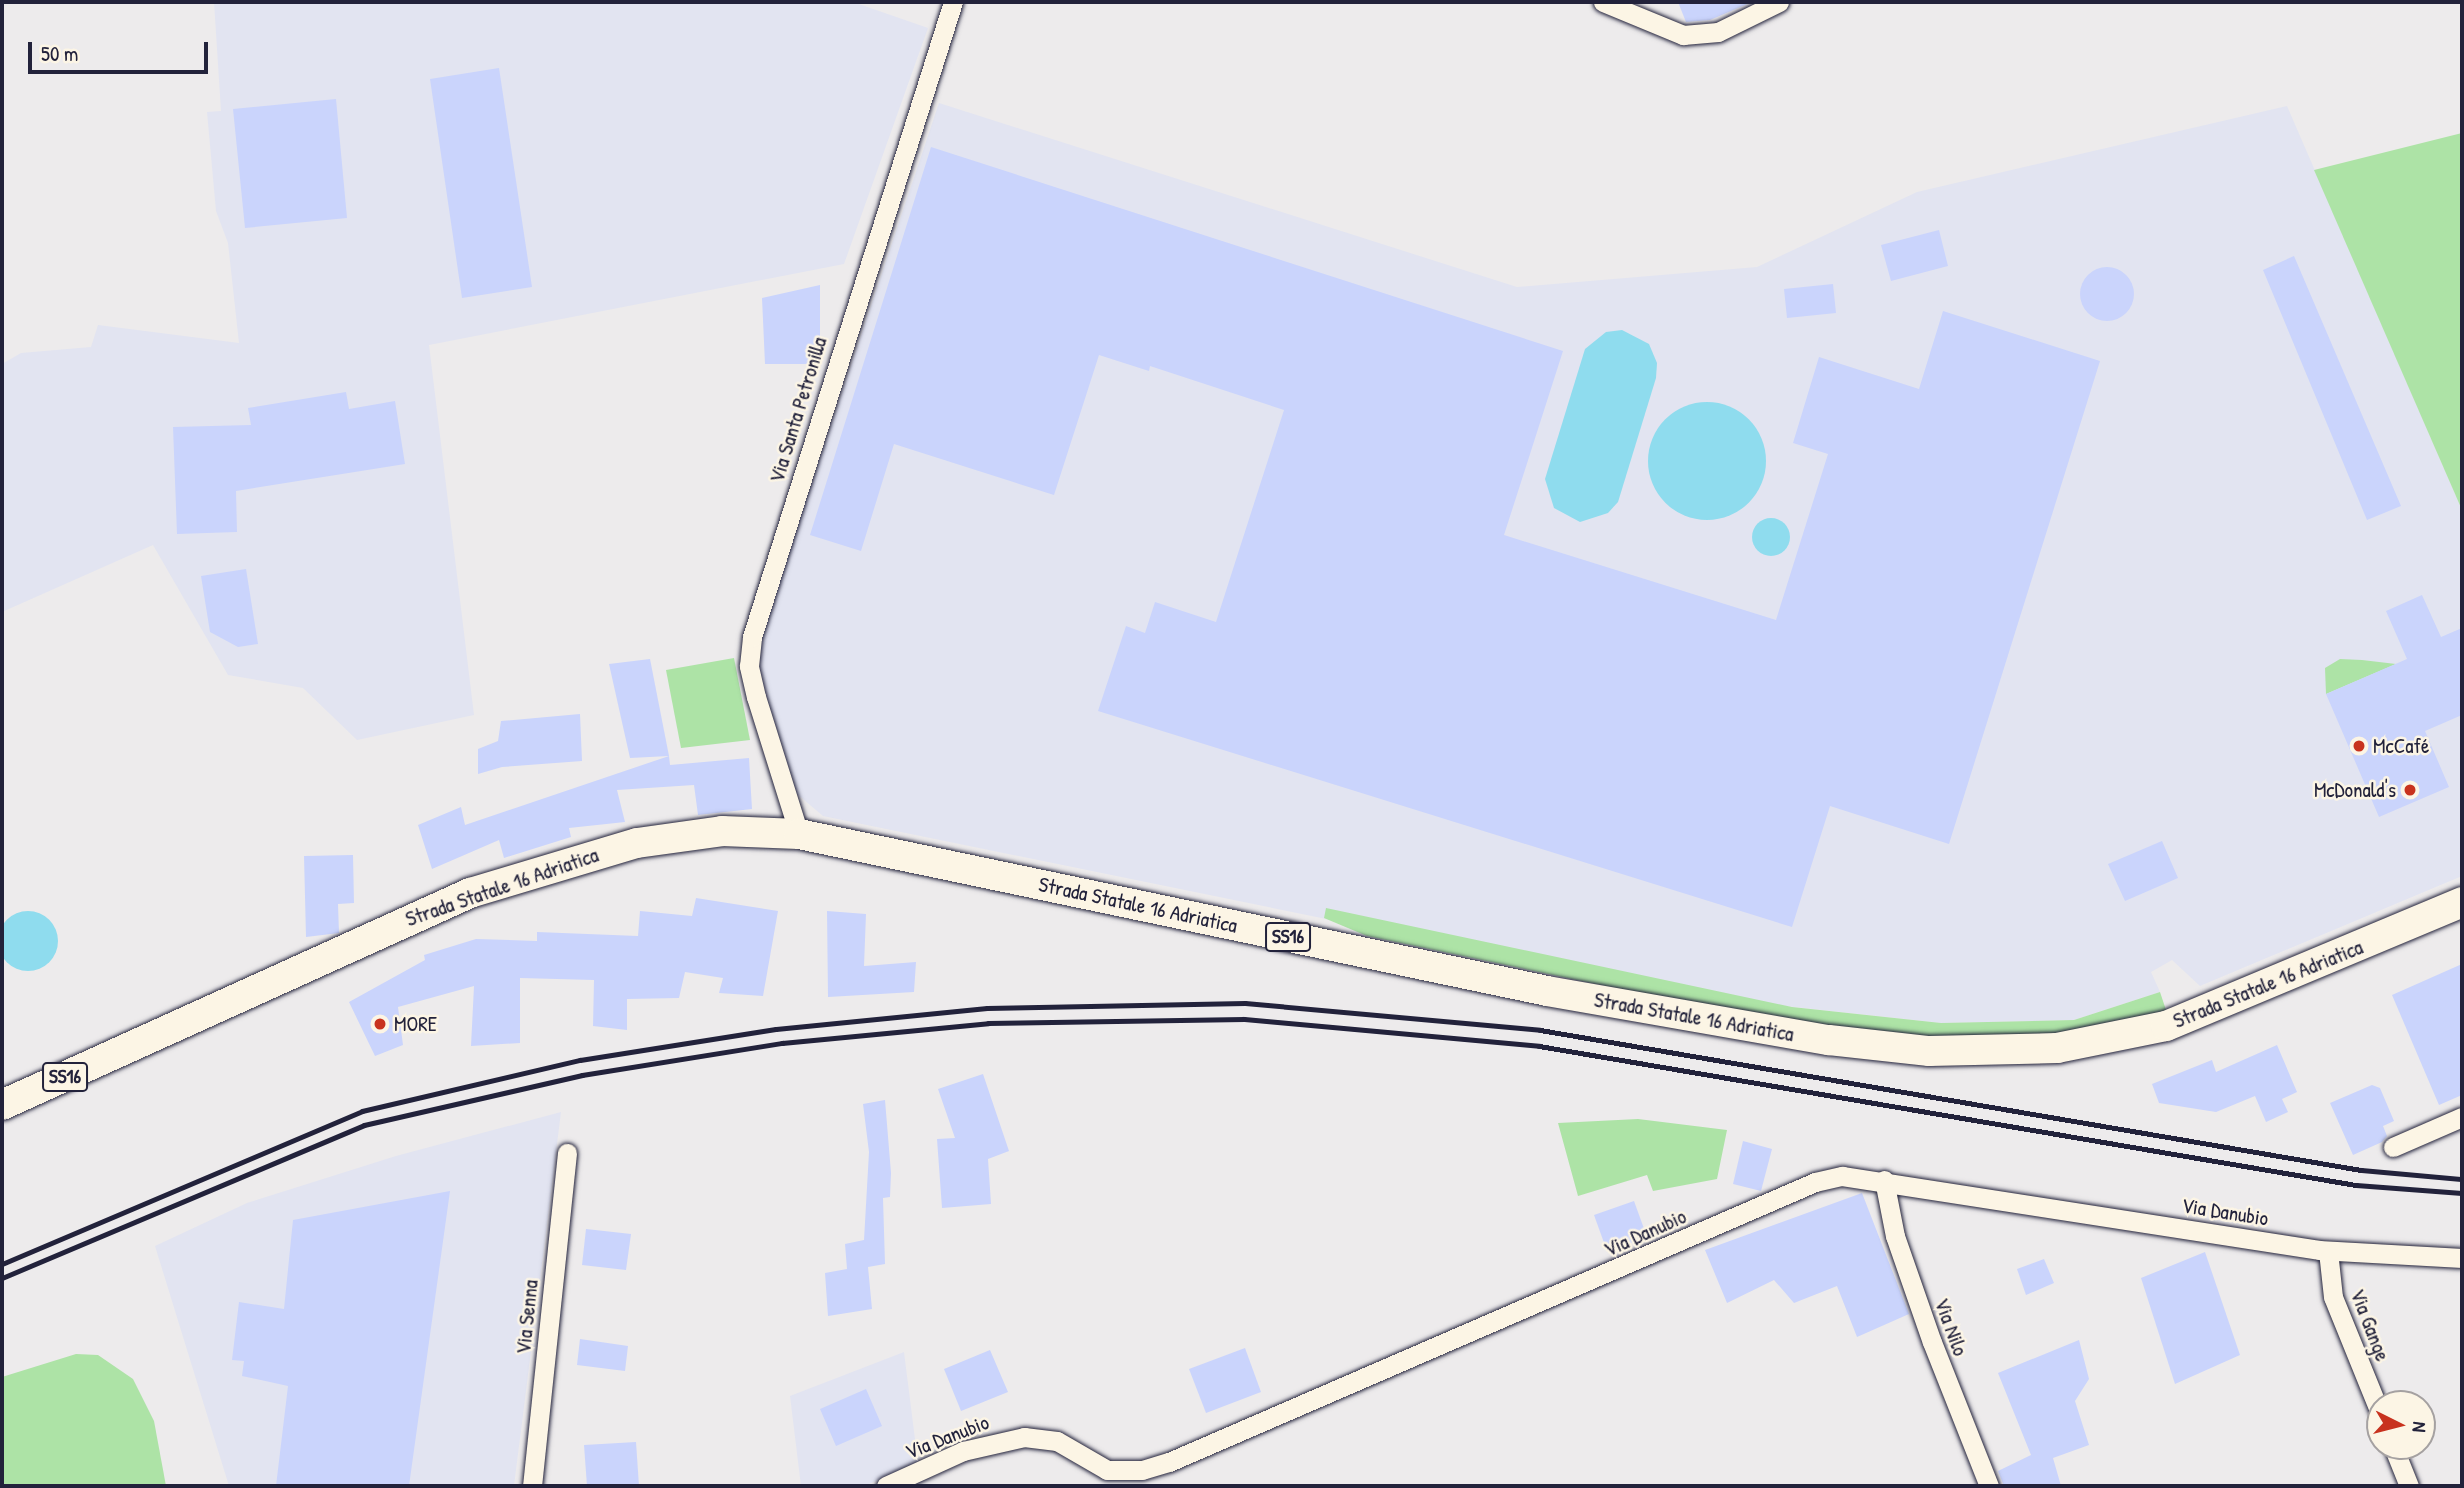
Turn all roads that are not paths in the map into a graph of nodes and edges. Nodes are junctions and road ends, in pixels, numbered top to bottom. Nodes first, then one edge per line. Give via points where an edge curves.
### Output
1 (953, 2) edge
2 (1604, 2) edge
3 (1779, 2) edge
4 (799, 834) junction
5 (2462, 902) edge
6 (2, 1105) edge
7 (2462, 1117) edge
8 (2393, 1147) dead end
9 (567, 1153) dead end
10 (1884, 1180) junction
11 (2328, 1251) junction
12 (2462, 1258) edge
13 (2371, 1390) edge
14 (2399, 1460) edge
15 (532, 1486) edge
16 (886, 1486) edge
17 (1989, 1486) edge
18 (2409, 1486) edge

1 - 4 street, Via Santa Petronilla via 752,637 749,666 756,697
2 - 3 street via 1683,35 1718,32
4 - 5 main road, Strada Statale 16 Adriatica / SS16 via 1547,991 1852,1044 1940,1052 2057,1048 2175,1024
4 - 6 main road, Strada Statale 16 Adriatica / SS16 via 722,831 638,843 562,862 384,929
7 - 8 street
9 - 15 street, Via Senna
10 - 11 street, Via Danubio
10 - 16 street, Via Danubio via 1853,1175 1815,1182 1169,1462 1142,1470 1107,1470 1057,1441 1024,1437 963,1451
10 - 17 street, Via Nilo via 1895,1236 1931,1342
11 - 12 street, Via Danubio
11 - 13 street, Via Gange via 2333,1297
14 - 18 street

